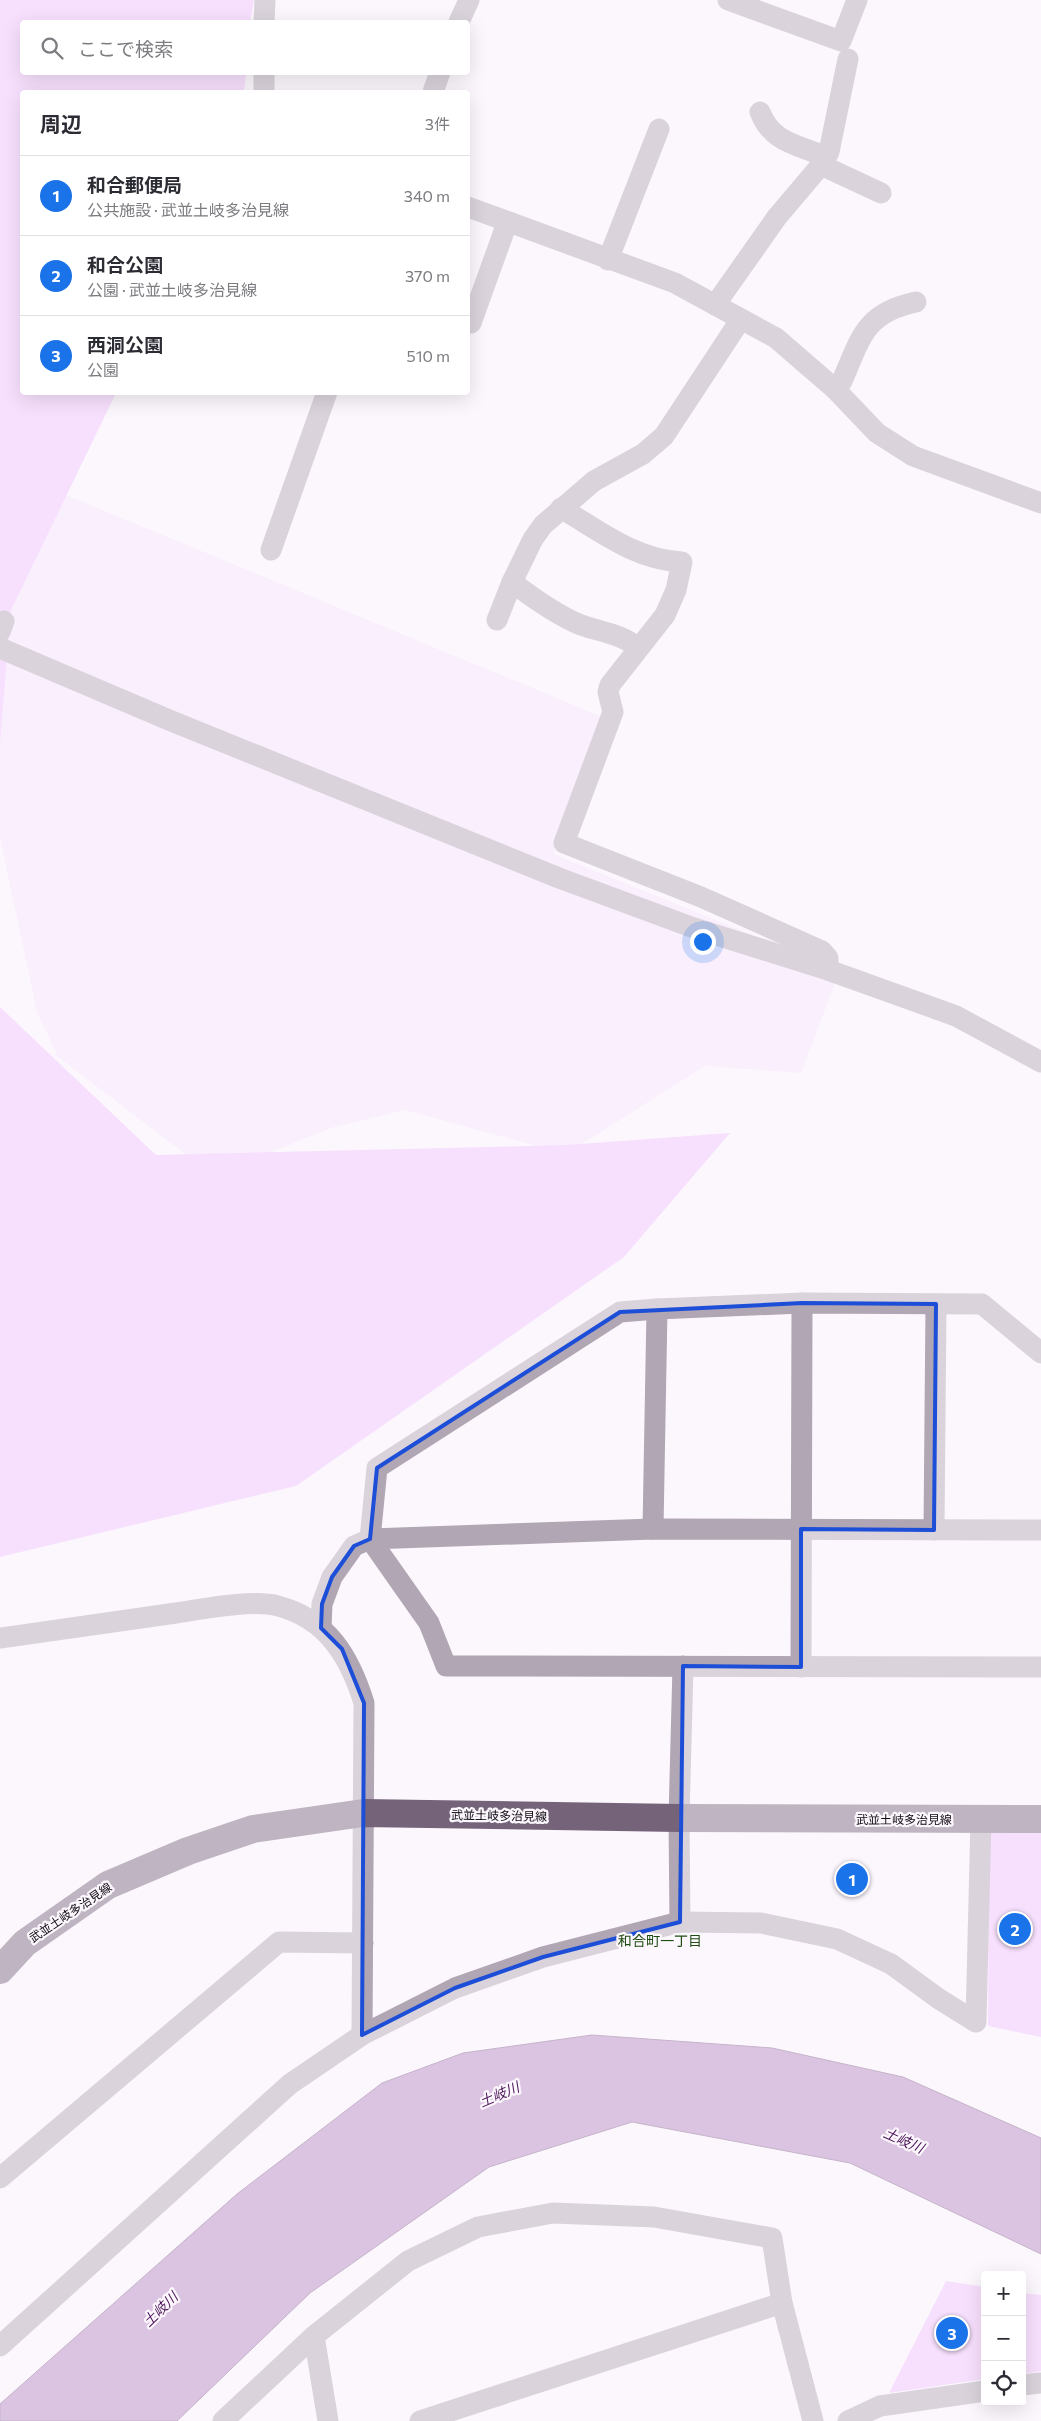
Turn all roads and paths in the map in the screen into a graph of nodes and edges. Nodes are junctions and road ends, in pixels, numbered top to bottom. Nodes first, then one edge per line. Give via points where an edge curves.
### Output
1 (265, 0) edge
2 (468, 0) edge
3 (857, 0) edge
4 (734, 1) edge
5 (264, 20) edge
6 (461, 20) edge
7 (848, 59) dead end
8 (264, 75) edge
9 (439, 75) edge
10 (264, 90) edge
11 (434, 90) edge
12 (760, 112) dead end
13 (659, 129) dead end
14 (824, 161) junction
15 (881, 193) dead end
16 (470, 208) edge
17 (507, 224) junction
18 (608, 260) junction
19 (916, 302) dead end
20 (715, 305) junction
21 (741, 319) junction
22 (471, 323) dead end
23 (836, 389) junction
24 (326, 395) edge
25 (1041, 503) edge
26 (561, 508) junction
27 (271, 550) dead end
28 (512, 582) junction
29 (497, 620) dead end
30 (0, 648) edge
31 (638, 648) junction
32 (828, 970) junction
33 (1041, 1062) edge
34 (802, 1303) junction
35 (936, 1304) junction
36 (657, 1309) junction
37 (1041, 1353) edge
38 (653, 1529) junction
39 (801, 1529) junction
40 (934, 1530) junction
41 (1041, 1530) edge
42 (370, 1539) junction
43 (321, 1628) junction
44 (0, 1638) edge
45 (683, 1666) junction
46 (801, 1666) junction
47 (1041, 1667) edge
48 (363, 1813) junction
49 (679, 1818) junction
50 (981, 1818) junction
51 (1041, 1819) edge
52 (680, 1922) junction
53 (363, 1942) junction
54 (0, 1970) edge
55 (362, 2035) junction
56 (0, 2178) edge
57 (782, 2303) junction
58 (314, 2336) junction
59 (0, 2346) edge
60 (1041, 2383) edge
61 (1026, 2385) edge
62 (981, 2392) edge
63 (223, 2421) edge
64 (328, 2421) edge
65 (420, 2421) edge
66 (813, 2421) edge
67 (848, 2421) edge

1 - 5 street
2 - 6 street
3 - 4 street via 841,41
7 - 14 street via 830,152
8 - 10 street
9 - 11 street
12 - 14 street via 772,134
13 - 18 street
14 - 15 street
14 - 20 street via 776,217
16 - 17 street
17 - 18 street
17 - 22 street
18 - 20 street via 675,283
19 - 23 street via 889,310 870,324
20 - 21 street
21 - 23 street via 776,338
21 - 26 street via 664,436 644,454 594,481
23 - 25 street via 877,433 913,456
24 - 27 street
26 - 28 street via 533,540
26 - 31 street via 633,551 664,561 682,562 671,605
28 - 29 street
28 - 31 street via 580,624 630,641
30 - 32 street via 559,878 694,928
31 - 32 street via 610,685 608,692 613,712 564,843 701,897 822,951 828,958
32 - 33 street via 956,1016
34 - 35 street
34 - 36 street
34 - 39 street
35 - 37 street via 982,1304
35 - 40 street
36 - 38 street
36 - 42 street via 620,1312 377,1468
38 - 39 street
38 - 42 street
39 - 40 street
39 - 46 street
40 - 41 street
42 - 43 street via 354,1546 332,1577 322,1604
42 - 45 street via 429,1623 446,1666
43 - 44 street via 278,1606 250,1605
43 - 48 street via 342,1649 364,1703
45 - 46 street
45 - 49 street
46 - 47 street
48 - 49 main road, 武並土岐多治見線
48 - 53 street
48 - 54 main road, 武並土岐多治見線 via 253,1829 188,1851 108,1885 25,1943
49 - 50 main road, 武並土岐多治見線
49 - 52 street
50 - 51 main road, 武並土岐多治見線
50 - 52 street via 976,2022 891,1964 837,1939 761,1923
52 - 55 street via 543,1957 455,1988
53 - 55 street
53 - 56 street via 278,1942
55 - 59 street via 290,2084
57 - 58 street via 772,2238 654,2217 553,2213 478,2227 408,2261
57 - 65 street
57 - 66 street
58 - 63 street
58 - 64 street
60 - 61 street
62 - 67 street via 880,2406

